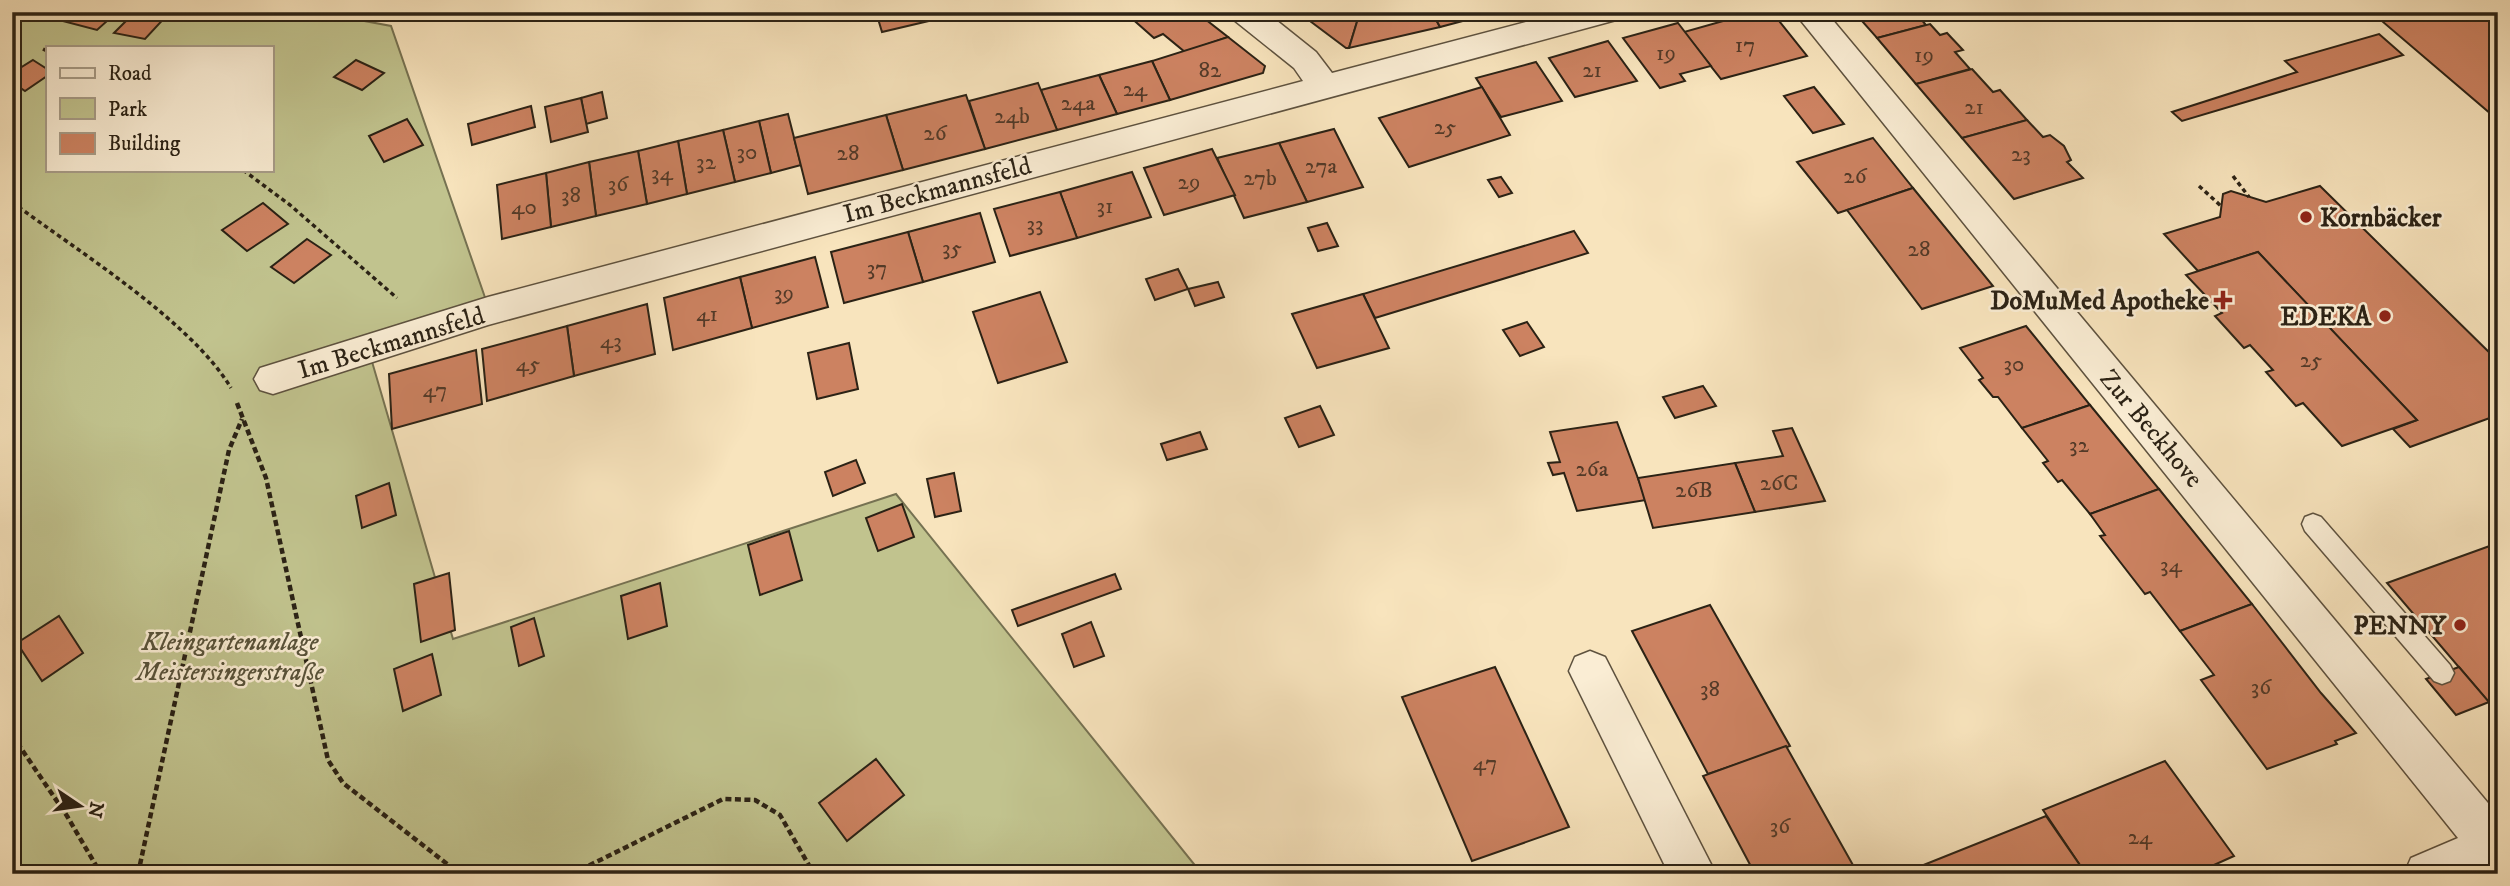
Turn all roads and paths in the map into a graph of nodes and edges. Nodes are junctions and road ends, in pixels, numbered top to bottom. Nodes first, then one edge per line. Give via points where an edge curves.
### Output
1 (1245, 12) edge
2 (1605, 12) edge
3 (1808, 12) edge
4 (1324, 86) junction
5 (246, 172) edge
6 (2233, 176) dead end
7 (2199, 186) dead end
8 (2249, 197) dead end
9 (12, 202) edge
10 (2221, 206) dead end
11 (431, 329) junction
12 (273, 379) dead end
13 (232, 391) dead end
14 (236, 400) dead end
15 (243, 418) junction
16 (2313, 524) dead end
17 (1590, 671) dead end
18 (2442, 673) dead end
19 (12, 735) edge
20 (2496, 847) edge
21 (101, 874) edge
22 (138, 874) edge
23 (460, 874) edge
24 (572, 874) edge
25 (814, 874) edge
26 (1693, 874) edge
27 (2427, 874) edge

1 - 4 street via 1305,60
2 - 4 street, Im Beckmannsfeld
3 - 20 street, Zur Beckhove
4 - 11 street, Im Beckmannsfeld
5 - 11 path via 358,262
6 - 8 path
7 - 10 path
9 - 13 path via 152,306 216,363
11 - 12 street, Im Beckmannsfeld
14 - 15 path
15 - 22 path via 226,464
15 - 23 path via 266,478 328,760 343,783
16 - 18 lane
17 - 26 street
19 - 21 path
20 - 27 street
24 - 25 path via 723,799 755,800 780,815

